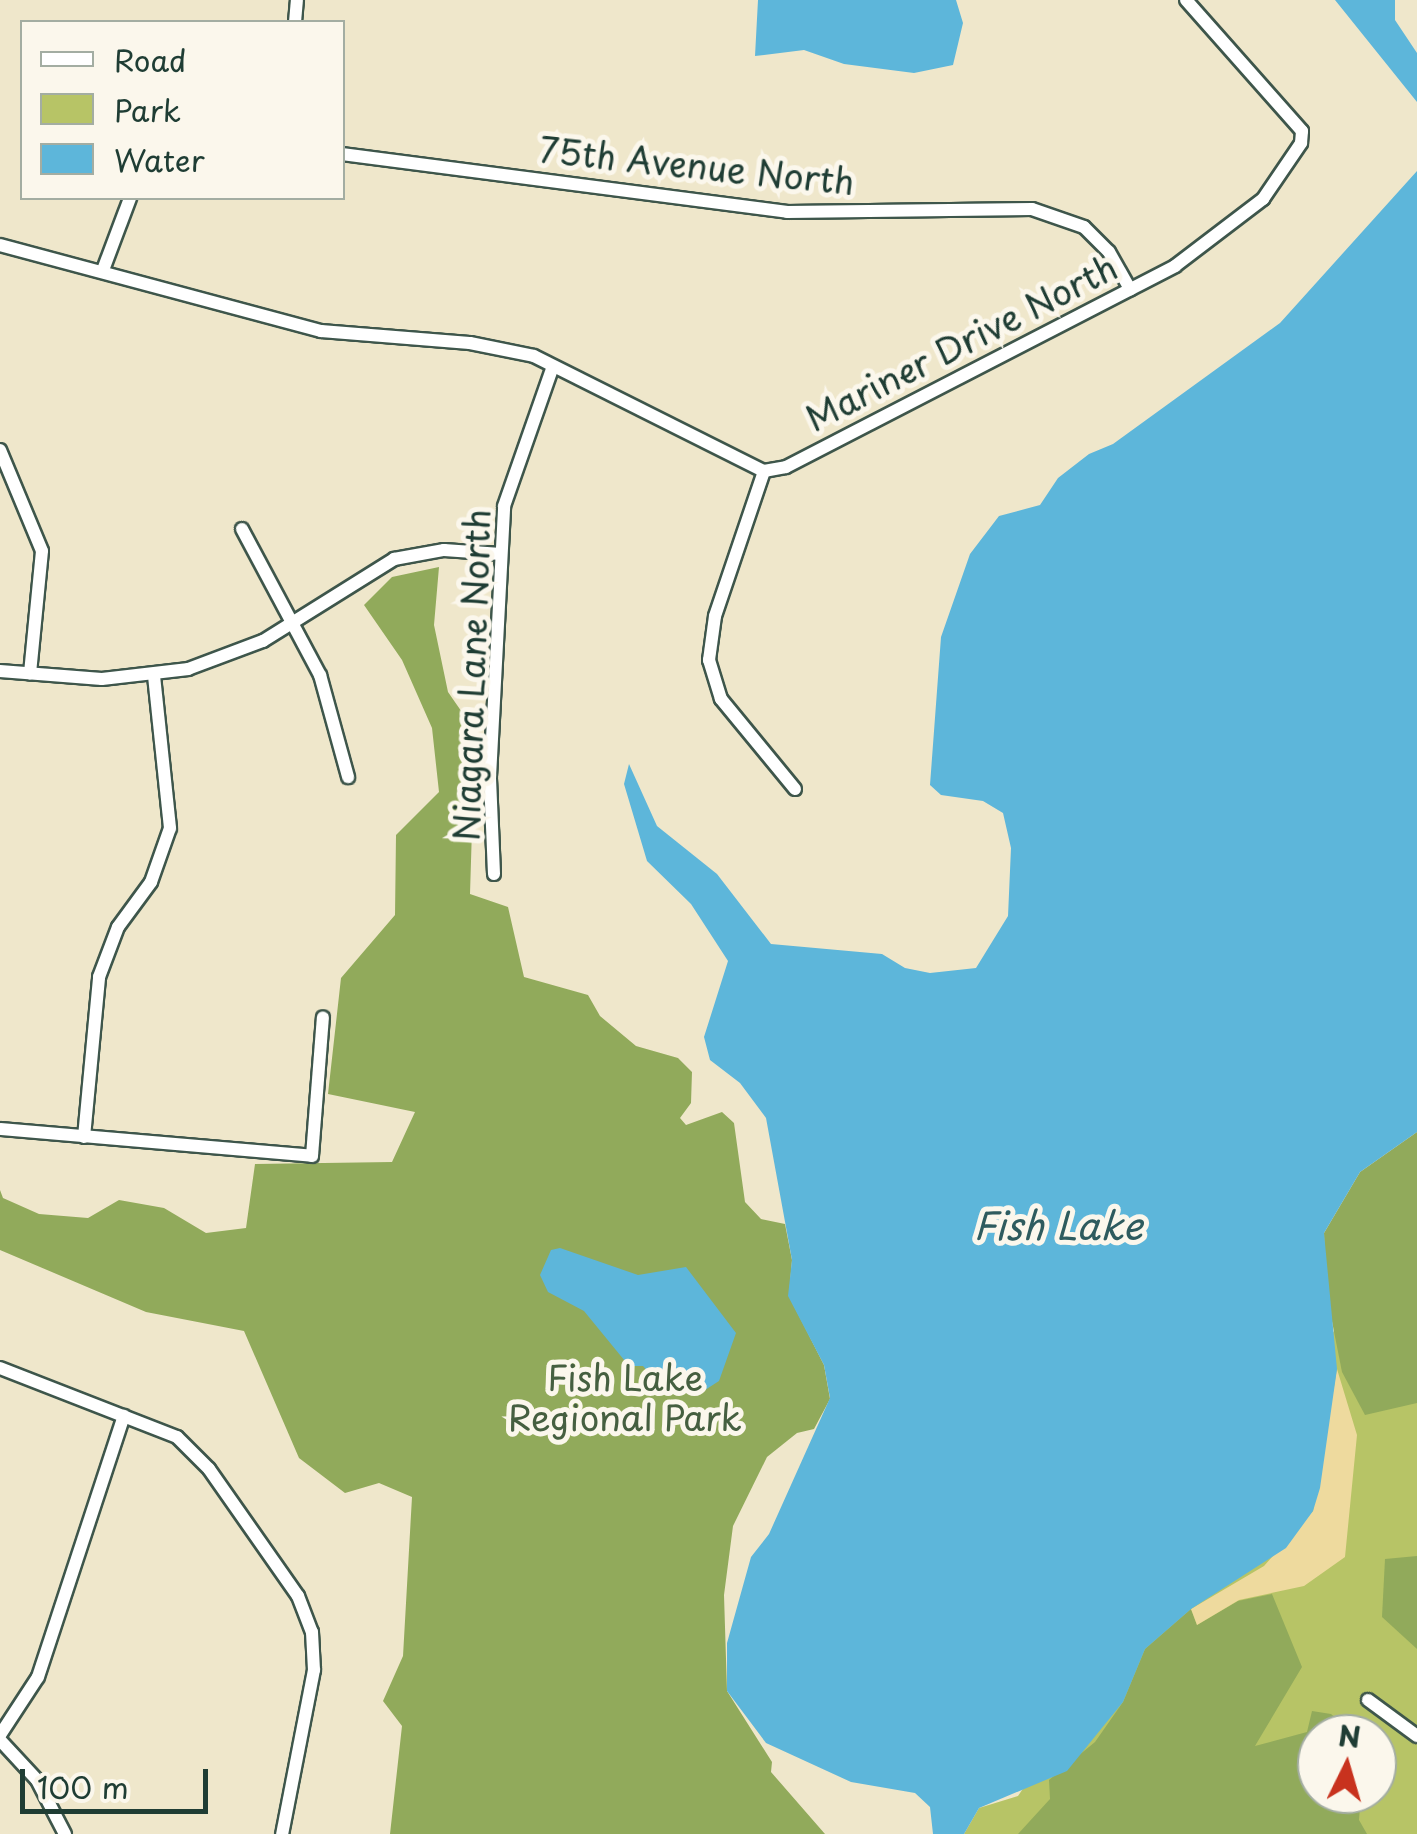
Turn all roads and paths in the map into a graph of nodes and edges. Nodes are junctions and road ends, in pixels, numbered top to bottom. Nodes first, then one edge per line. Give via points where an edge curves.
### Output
1 (1186, 0) edge
2 (345, 154) edge
3 (129, 200) edge
4 (0, 244) edge
5 (102, 270) junction
6 (1130, 289) junction
7 (553, 366) junction
8 (0, 450) edge
9 (764, 471) junction
10 (242, 529) dead end
11 (501, 554) junction
12 (290, 626) junction
13 (0, 671) edge
14 (30, 673) junction
15 (154, 676) junction
16 (348, 777) dead end
17 (795, 788) dead end
18 (494, 874) dead end
19 (323, 1018) dead end
20 (0, 1129) edge
21 (84, 1137) junction
22 (0, 1368) edge
23 (124, 1416) junction
24 (1368, 1700) dead end
25 (1417, 1736) edge
26 (0, 1738) edge
27 (65, 1834) edge
28 (282, 1834) edge

1 - 6 street, Mariner Drive North via 1299,124 1303,137 1263,199 1233,226
2 - 6 street, 75th Avenue North via 787,212 1032,209 1084,226 1110,252
3 - 5 street
4 - 5 street
5 - 7 street via 322,331 503,347
6 - 9 street, Mariner Drive North via 786,467
7 - 9 street
7 - 11 street, Niagara Lane North via 516,458
8 - 14 street via 42,550
9 - 17 street via 714,616 709,660 721,699
10 - 12 street
11 - 12 street via 444,550 394,559
11 - 18 street, Niagara Lane North via 490,777
12 - 15 street via 225,658
12 - 16 street via 320,676
13 - 14 street
14 - 15 street
15 - 21 street via 170,828 151,882 118,927 99,977
19 - 21 street via 312,1156
20 - 21 street
22 - 23 street
23 - 26 street via 38,1677
23 - 28 street via 162,1429 198,1456 306,1614 314,1670
24 - 25 street
26 - 27 street via 38,1780

